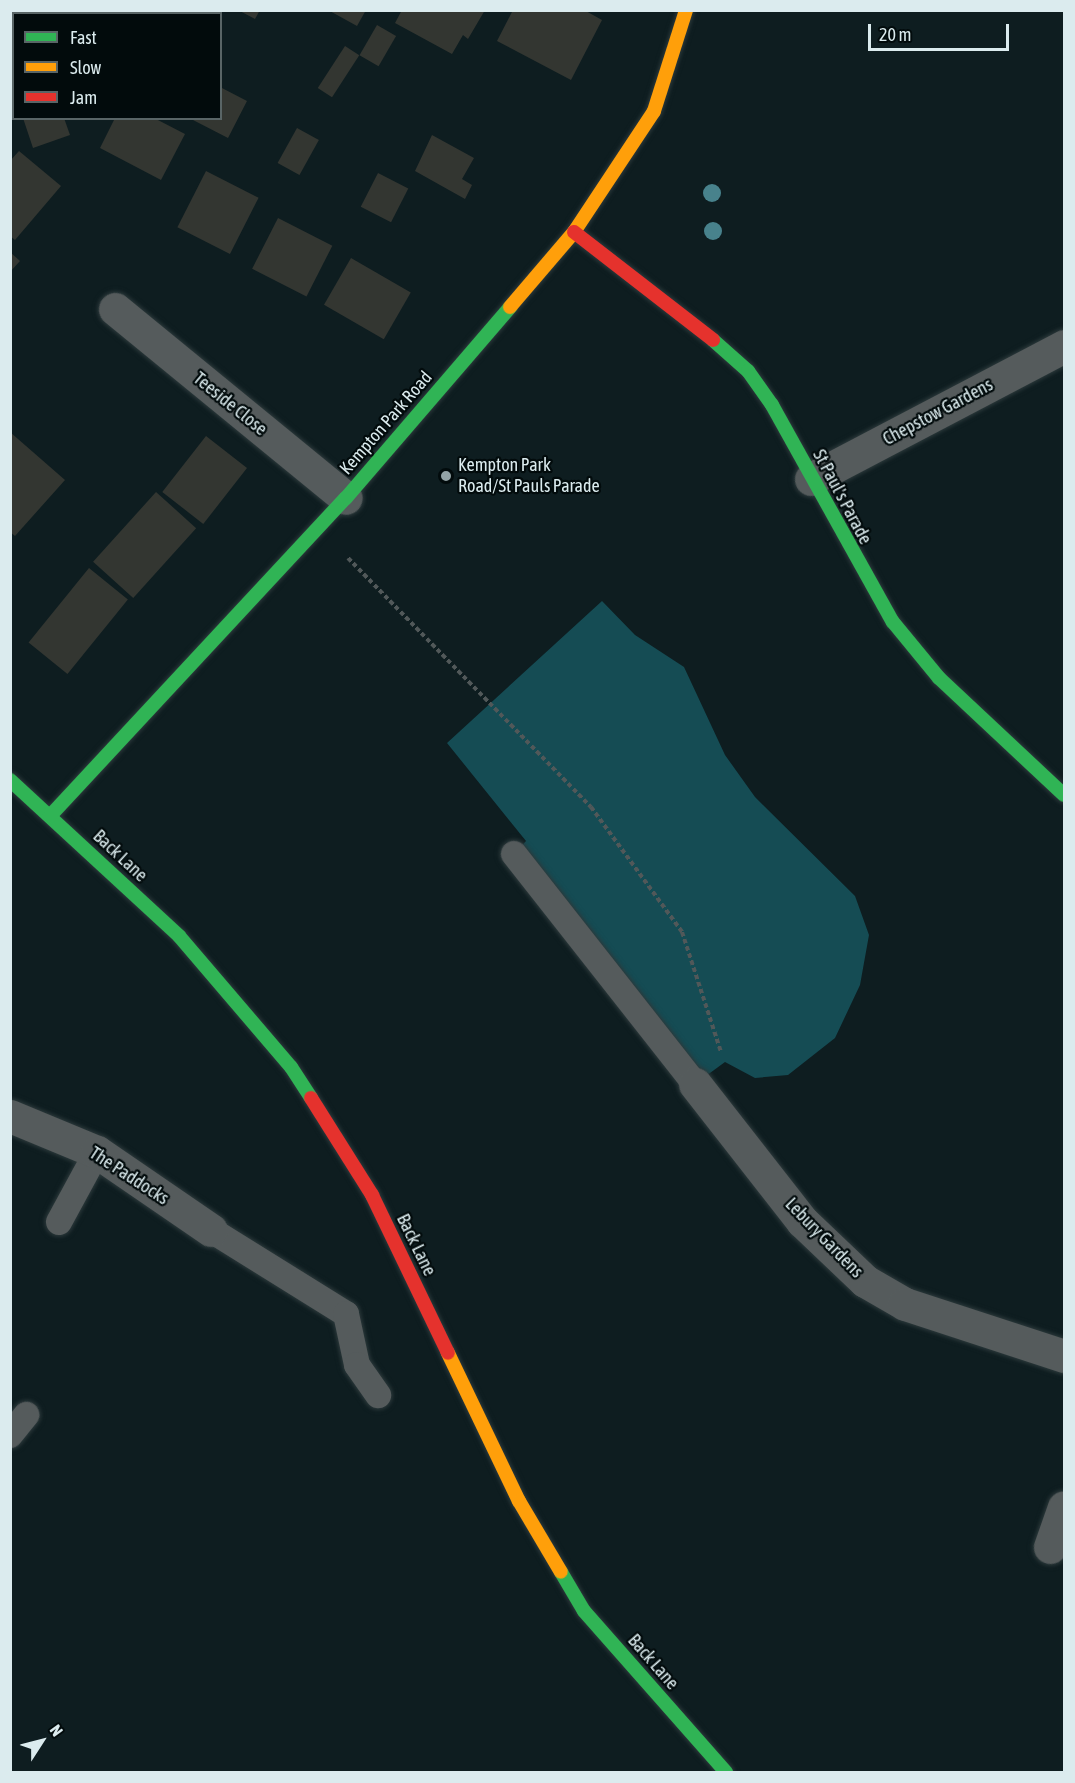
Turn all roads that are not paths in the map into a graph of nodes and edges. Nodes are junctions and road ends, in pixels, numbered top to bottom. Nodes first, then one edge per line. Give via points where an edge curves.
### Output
1 (686, 10) edge
2 (574, 232) junction
3 (115, 309) dead end
4 (1065, 346) edge
5 (811, 479) junction
6 (346, 498) junction
7 (10, 780) edge
8 (1065, 795) edge
9 (50, 816) junction
10 (514, 854) dead end
11 (695, 1084) joint
12 (10, 1116) edge
13 (97, 1152) junction
14 (59, 1222) dead end
15 (211, 1230) joint
16 (1065, 1356) edge
17 (378, 1395) dead end
18 (26, 1414) dead end
19 (10, 1435) edge
20 (1065, 1506) edge
21 (1050, 1547) dead end
22 (726, 1773) edge

1 - 2 street, Kempton Park Road via 654,111
2 - 5 street, St Paul's Parade via 685,316 748,371
2 - 6 street, Kempton Park Road
3 - 6 street, Teeside Close
4 - 5 street, Chepstow Gardens
5 - 8 street, St Paul's Parade via 893,622 939,678
6 - 9 street, Kempton Park Road
7 - 9 street, Back Lane
9 - 22 street, Back Lane via 179,936 291,1068 372,1195 519,1501 584,1611
10 - 11 lane
11 - 16 street, Lebury Gardens via 802,1221 865,1281 905,1304
12 - 13 street, The Paddocks
13 - 14 lane
13 - 15 street, The Paddocks
15 - 17 lane via 346,1314 357,1365
18 - 19 lane
20 - 21 street

